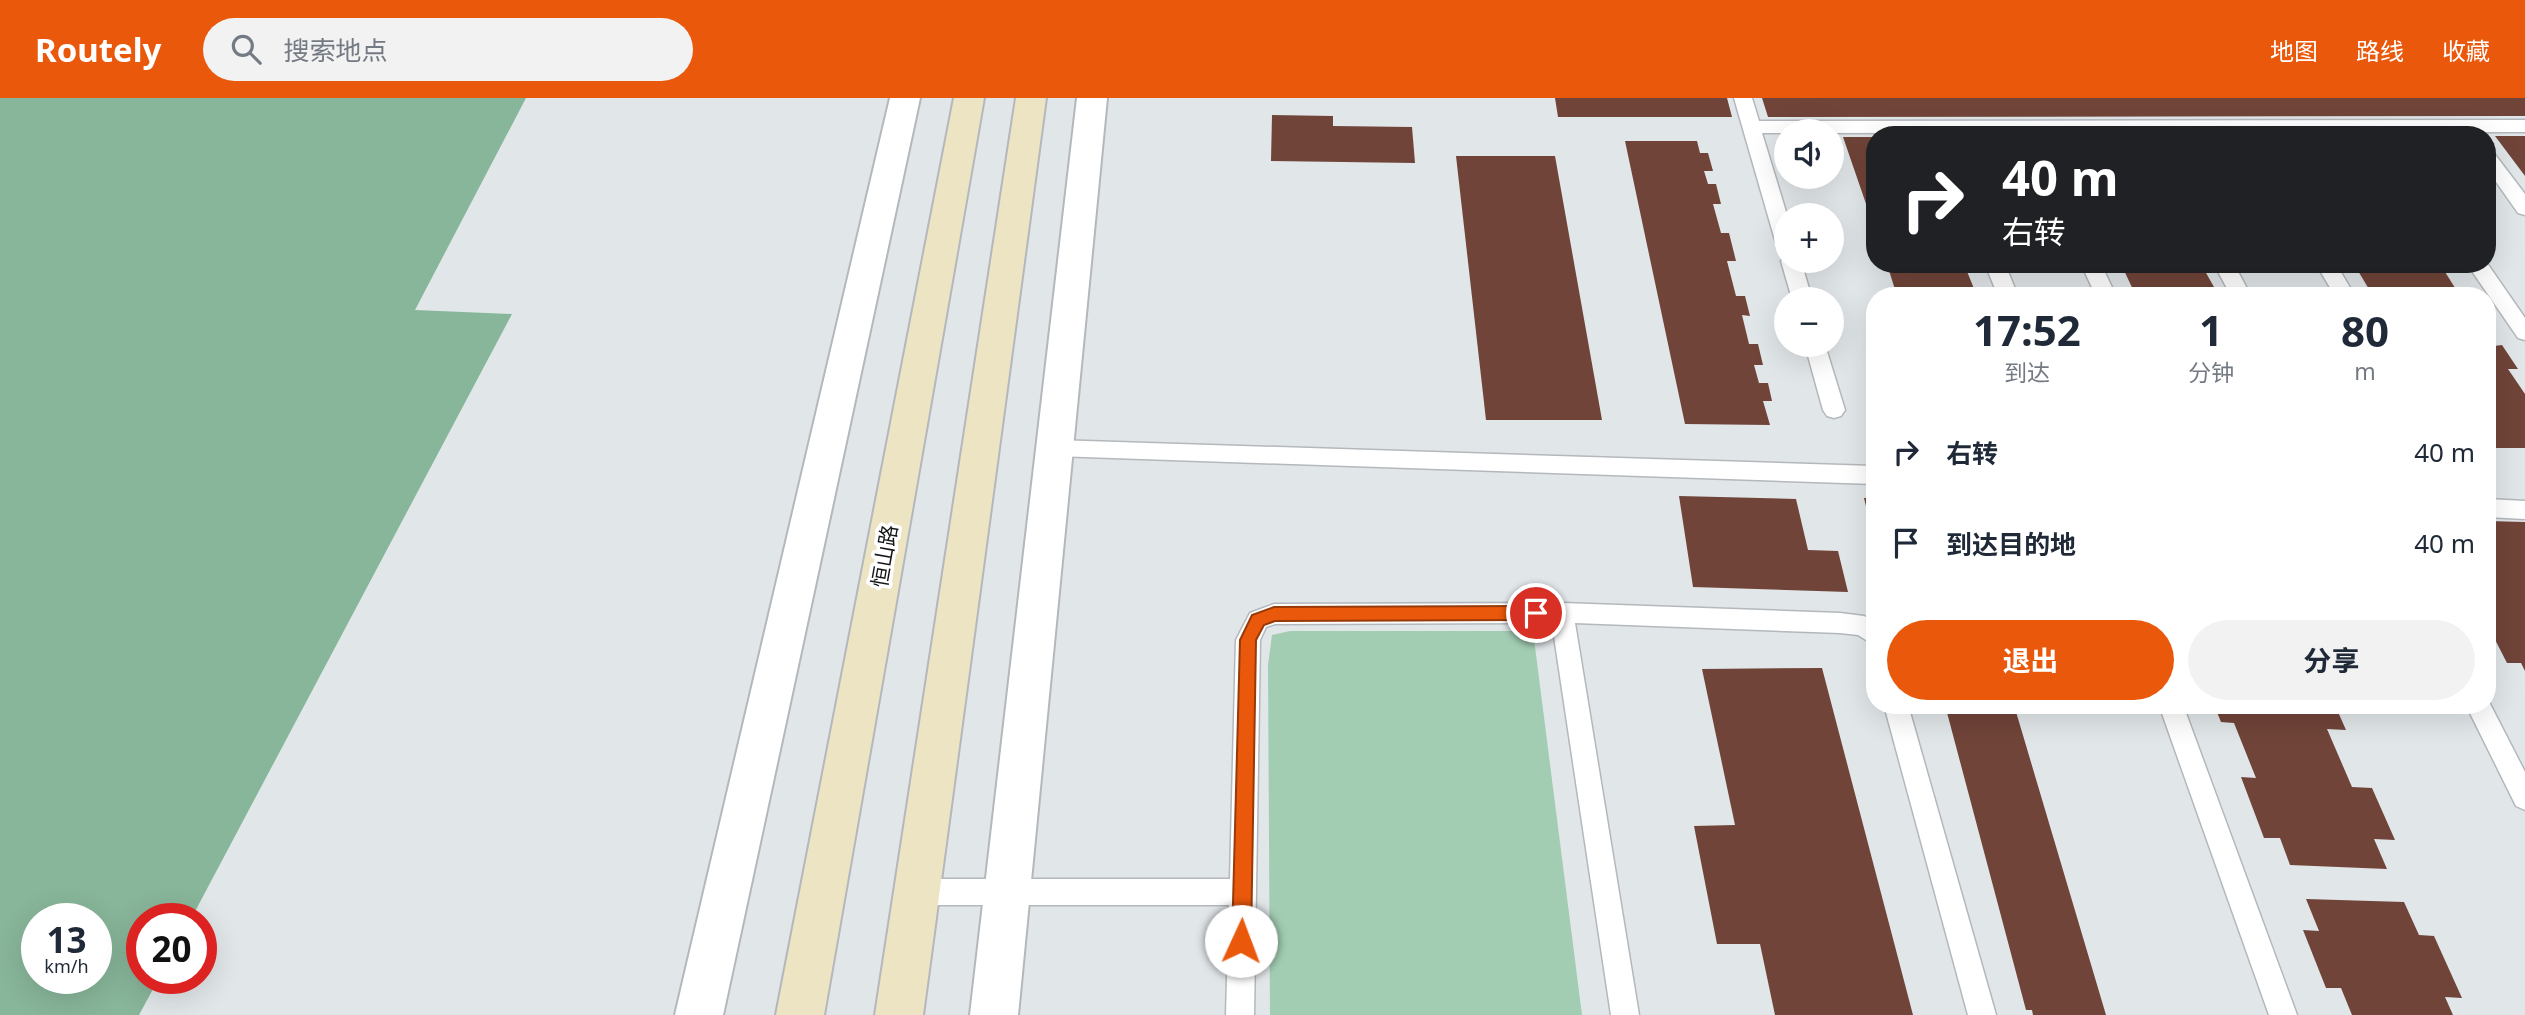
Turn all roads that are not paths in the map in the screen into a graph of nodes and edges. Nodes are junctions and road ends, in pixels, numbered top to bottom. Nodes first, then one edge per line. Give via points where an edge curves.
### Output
1 (905, 98) edge
2 (969, 98) edge
3 (1031, 98) edge
4 (1092, 98) edge
5 (1743, 98) edge
6 (2525, 126) edge
7 (1752, 127) junction
8 (1866, 129) edge
9 (2496, 129) edge
10 (2496, 168) edge
11 (1774, 203) edge
12 (2525, 208) edge
13 (2496, 291) edge
14 (2525, 333) edge
15 (1819, 357) edge
16 (1834, 410) dead end
17 (1055, 448) junction
18 (1866, 475) edge
19 (2496, 508) edge
20 (2525, 510) edge
21 (1562, 613) junction
22 (1866, 628) edge
23 (1898, 714) edge
24 (2174, 714) edge
25 (2483, 714) edge
26 (2525, 798) edge
27 (917, 892) junction
28 (1007, 892) junction
29 (1242, 892) junction
30 (699, 1015) edge
31 (800, 1015) edge
32 (899, 1015) edge
33 (994, 1015) edge
34 (1240, 1015) edge
35 (1625, 1015) edge
36 (1982, 1015) edge
37 (2283, 1015) edge

1 - 30 street
2 - 31 main road, 恒山路
3 - 27 main road
4 - 17 street
5 - 7 lane
6 - 9 lane
7 - 8 lane
7 - 11 lane
10 - 12 lane
13 - 14 lane
15 - 16 lane
17 - 18 lane
17 - 28 street
19 - 20 lane
21 - 22 lane via 1840,623
21 - 29 lane via 1274,614 1258,620 1248,640
21 - 35 lane
23 - 36 lane
24 - 37 lane
25 - 26 lane
27 - 28 lane
27 - 32 main road
28 - 29 lane
28 - 33 street
29 - 34 lane

